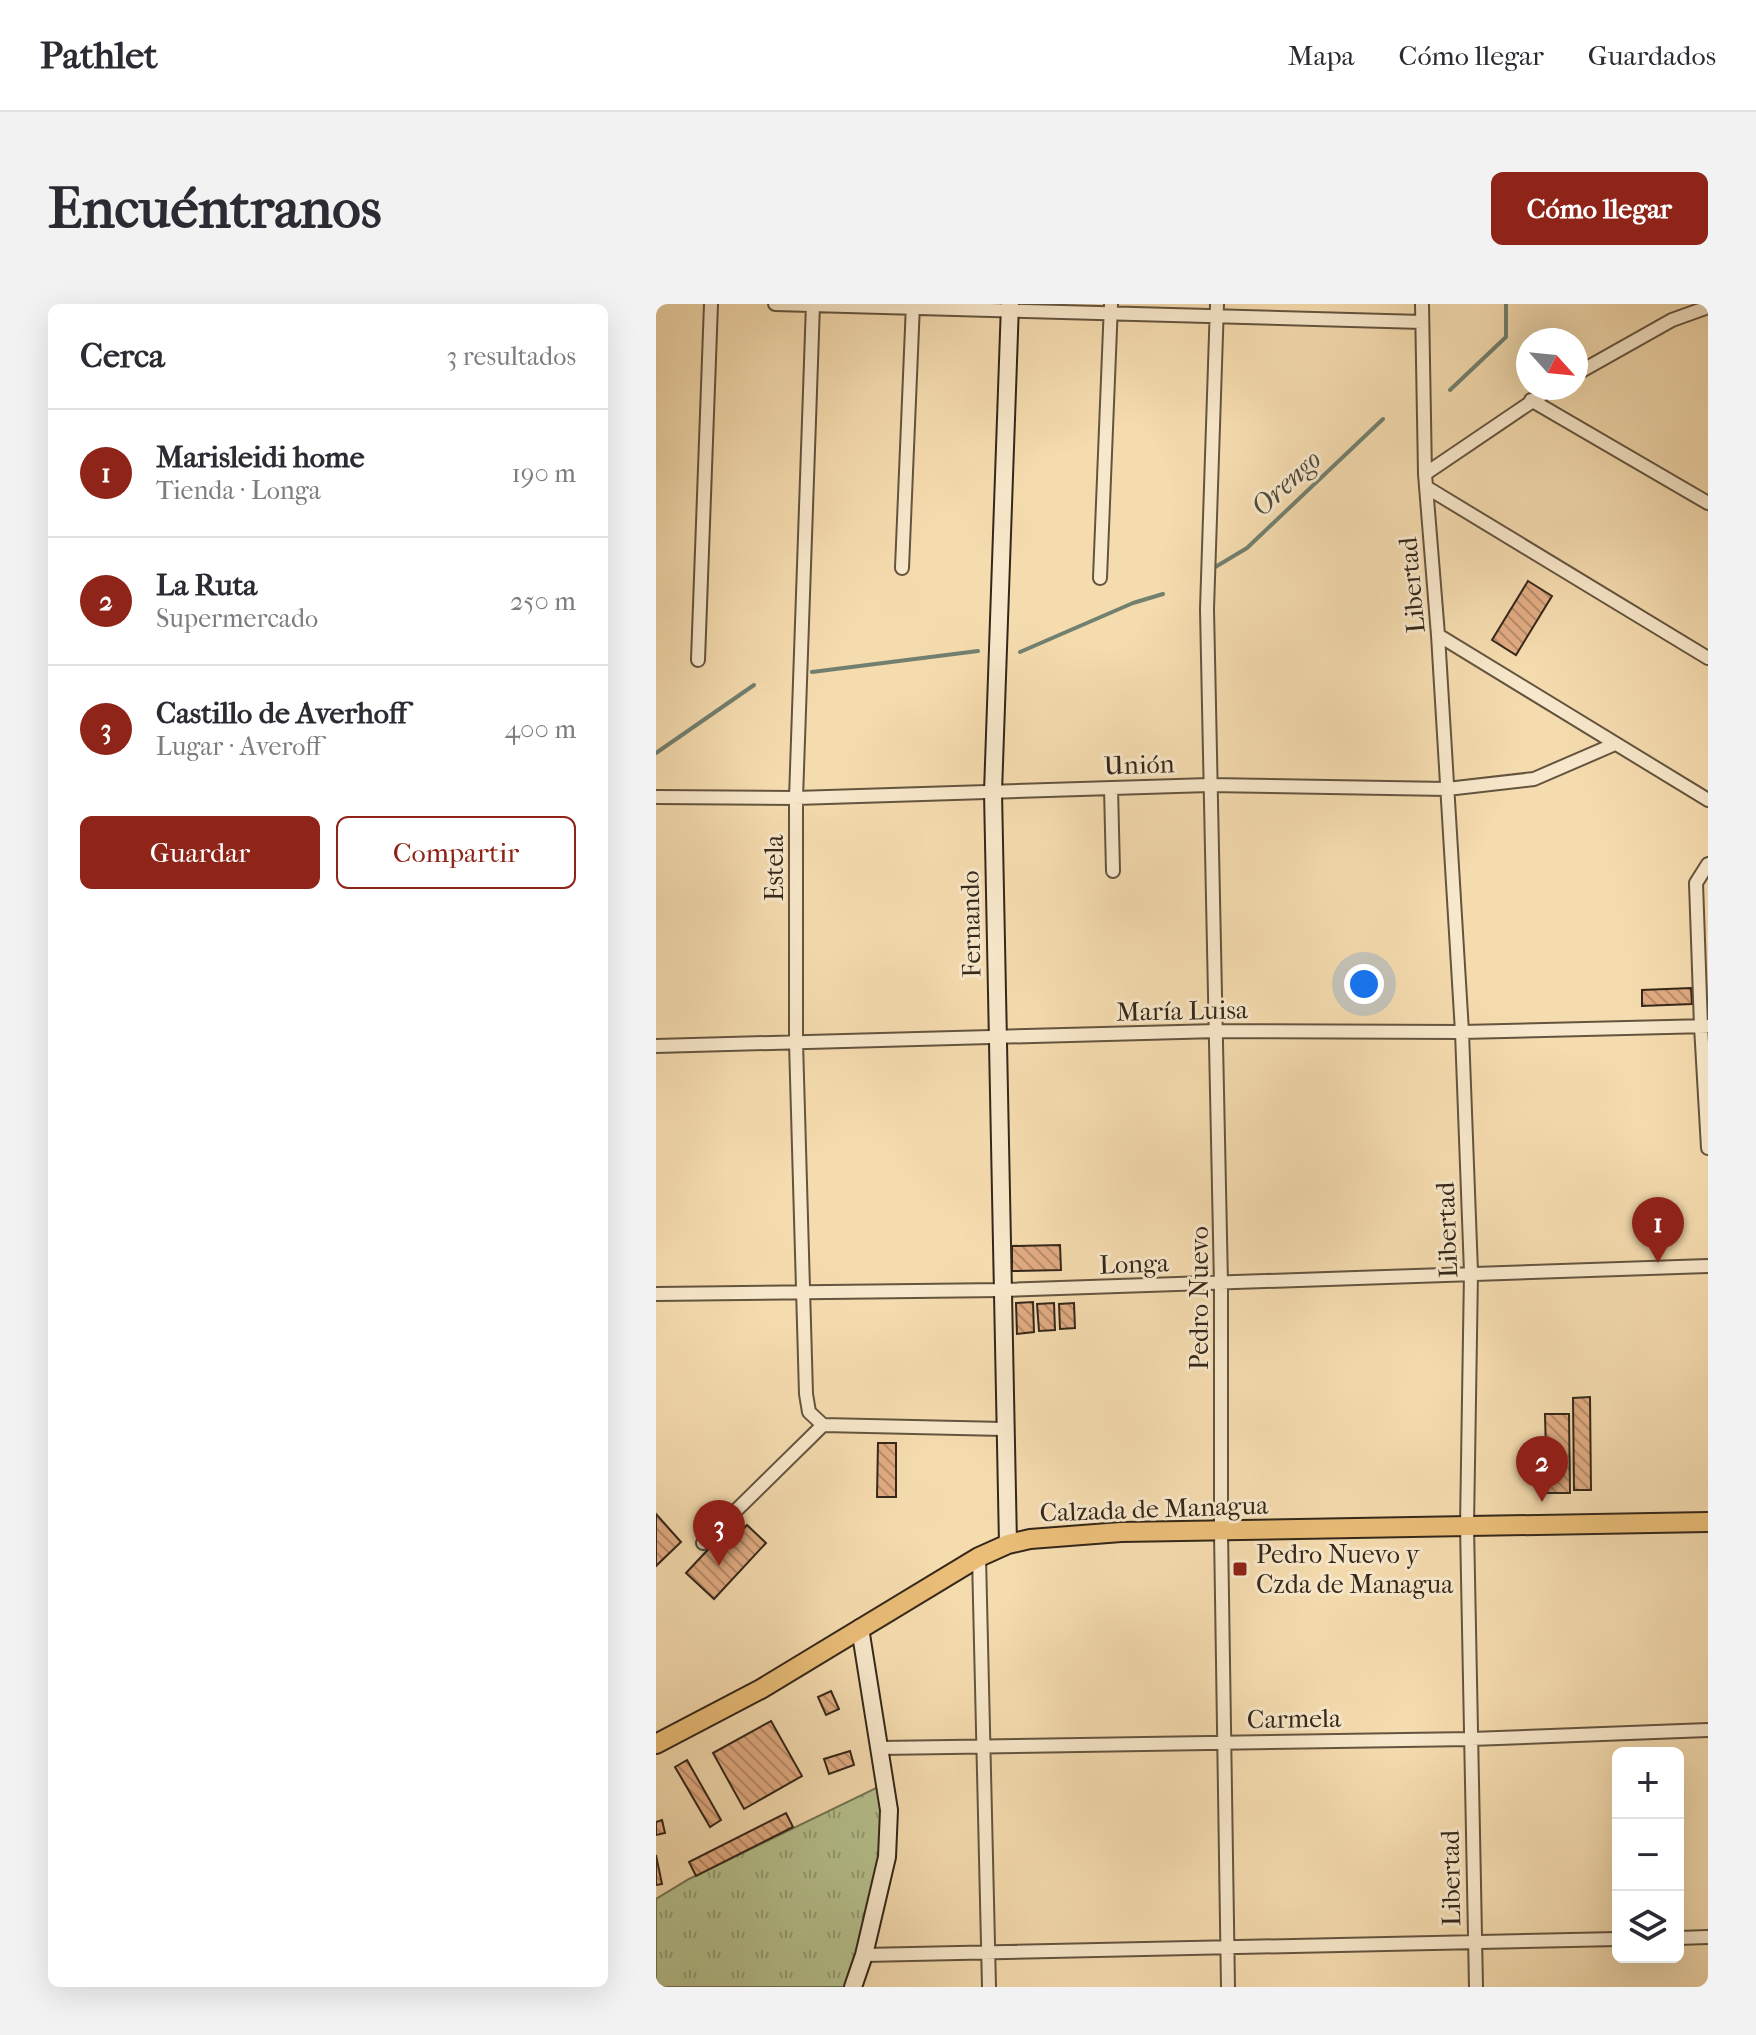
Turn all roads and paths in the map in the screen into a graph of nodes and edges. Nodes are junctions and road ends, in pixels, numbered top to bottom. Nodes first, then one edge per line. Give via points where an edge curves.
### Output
1 (711, 304) edge
2 (775, 304) edge
3 (813, 304) edge
4 (1314, 304) edge
5 (1422, 304) edge
6 (913, 306) edge
7 (1010, 307) edge
8 (1708, 307) edge
9 (1111, 309) edge
10 (1217, 310) edge
11 (1313, 319) junction
12 (1422, 322) junction
13 (1588, 367) edge
14 (1531, 400) joint
15 (1426, 480) junction
16 (1708, 503) edge
17 (902, 568) dead end
18 (1100, 578) dead end
19 (1438, 635) junction
20 (1708, 658) edge
21 (698, 660) dead end
22 (1615, 744) junction
23 (1209, 785) junction
24 (1111, 788) junction
25 (1447, 789) junction
26 (993, 792) junction
27 (656, 797) edge
28 (796, 798) junction
29 (1708, 800) edge
30 (1708, 864) edge
31 (1113, 871) dead end
32 (1704, 1026) edge
33 (1217, 1031) junction
34 (1462, 1032) junction
35 (996, 1038) junction
36 (796, 1042) junction
37 (656, 1046) edge
38 (1708, 1148) edge
39 (1708, 1266) edge
40 (1471, 1272) junction
41 (1221, 1284) junction
42 (1002, 1290) junction
43 (802, 1292) junction
44 (656, 1294) edge
45 (823, 1425) junction
46 (1004, 1429) junction
47 (1708, 1522) edge
48 (1467, 1526) junction
49 (1221, 1532) junction
50 (703, 1543) dead end
51 (1008, 1544) junction
52 (979, 1557) junction
53 (860, 1628) junction
54 (1708, 1730) edge
55 (1471, 1739) junction
56 (1224, 1742) junction
57 (656, 1744) edge
58 (982, 1747) junction
59 (880, 1748) junction
60 (1708, 1937) edge
61 (1684, 1938) edge
62 (1612, 1939) edge
63 (1475, 1943) junction
64 (1228, 1947) junction
65 (989, 1951) junction
66 (864, 1955) junction
67 (853, 1987) edge
68 (989, 1987) edge
69 (1228, 1987) edge
70 (1476, 1987) edge

1 - 21 street
2 - 3 street
3 - 6 street
3 - 28 street, Estela
4 - 11 street
5 - 12 street, Libertad
6 - 7 street
6 - 17 street
7 - 9 street
7 - 26 street, Fernando
8 - 13 street via 1672,320
9 - 10 street
9 - 18 street
10 - 11 street
10 - 23 street, Pedro Nuevo via 1207,609
11 - 12 street
12 - 15 street, Libertad
14 - 15 street
14 - 16 street
15 - 19 street, Libertad
15 - 20 street
19 - 22 street
19 - 25 street, Libertad
22 - 25 street, Unión via 1534,779
22 - 29 street
23 - 24 street, Unión
23 - 25 street, Unión
23 - 33 street, Pedro Nuevo
24 - 26 street, Unión
24 - 31 street
25 - 34 street, Libertad
26 - 28 street, Unión
26 - 35 street, Fernando
27 - 28 street, Unión
28 - 36 street, Estela
30 - 32 street via 1696,883
32 - 34 street, María Luisa
32 - 38 street
33 - 34 street, María Luisa
33 - 35 street, María Luisa
33 - 41 street, Pedro Nuevo
34 - 40 street, Libertad
35 - 36 street, María Luisa
35 - 42 street, Fernando
36 - 37 street, María Luisa
36 - 43 street, Estela
39 - 40 street, Longa
40 - 41 street, Longa
40 - 48 street, Libertad
41 - 42 street, Longa
41 - 49 street, Pedro Nuevo
42 - 43 street, Longa
42 - 46 street, Fernando
43 - 44 street, Longa
43 - 45 street, Estela via 806,1394 809,1412
45 - 46 street
45 - 50 street
46 - 51 street, Fernando
47 - 48 main road, Calzada de Managua
48 - 49 main road, Calzada de Managua
48 - 55 street, Libertad
49 - 51 main road, Calzada de Managua via 1087,1533
49 - 56 street, Pedro Nuevo
51 - 52 main road, Calzada de Managua
52 - 53 main road, Calzada de Managua
52 - 58 street
53 - 57 main road, Calzada de Managua via 761,1689
53 - 59 street
54 - 55 street, Carmela
55 - 56 street, Carmela
55 - 63 street, Libertad
56 - 58 street, Carmela
56 - 64 street, Pedro Nuevo
58 - 59 street, Carmela
58 - 65 street
59 - 66 street via 889,1810 887,1857
60 - 61 street
62 - 63 street
63 - 64 street
63 - 70 street, Libertad
64 - 65 street
64 - 69 street, Pedro Nuevo
65 - 66 street
65 - 68 street
66 - 67 street

